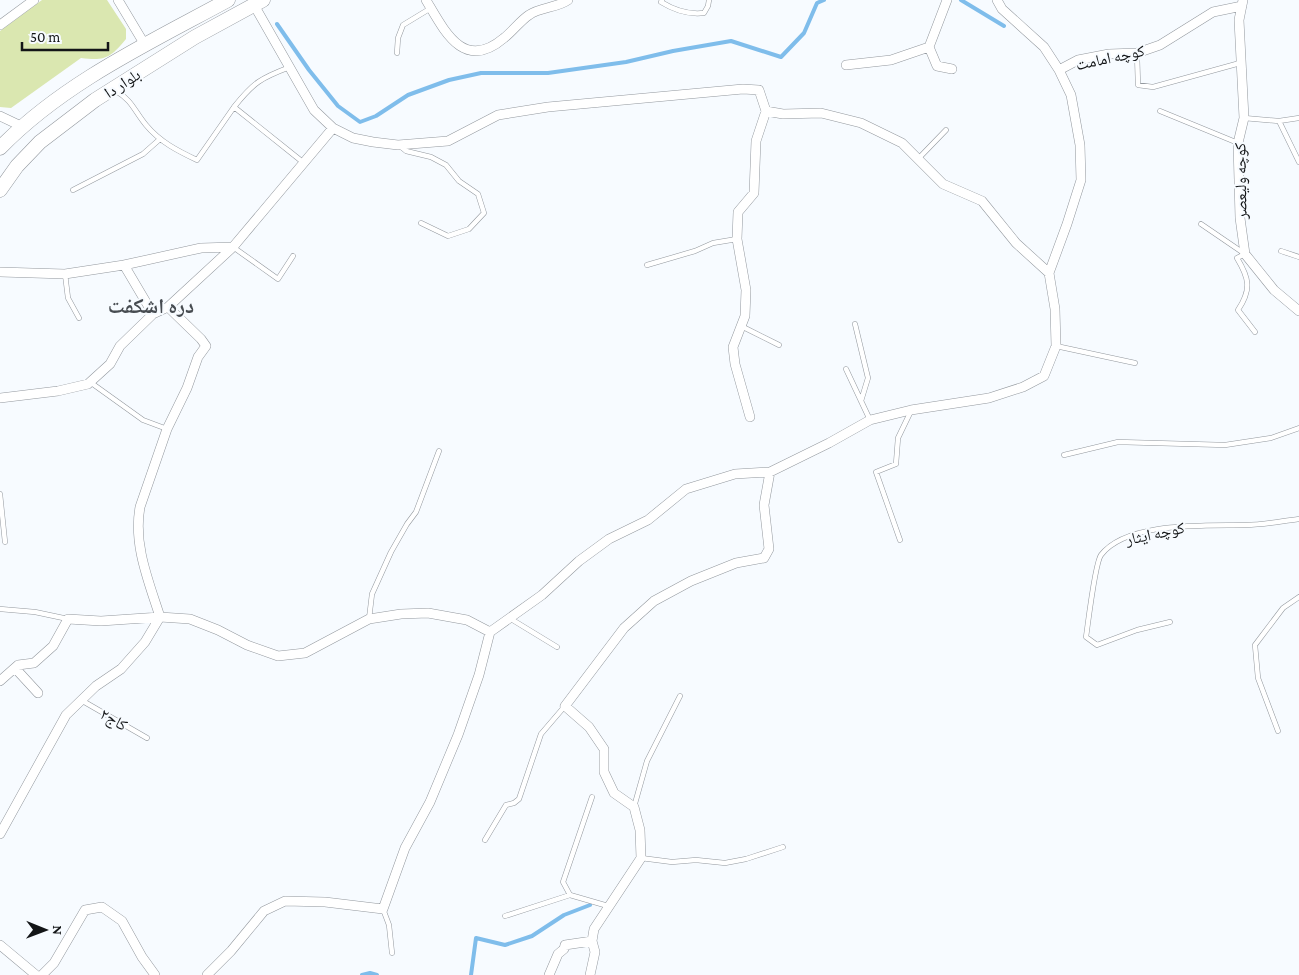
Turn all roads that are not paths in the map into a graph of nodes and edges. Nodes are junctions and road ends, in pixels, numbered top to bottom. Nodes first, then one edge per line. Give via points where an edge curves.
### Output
1 (34, 0) edge
2 (118, 0) edge
3 (228, 0) edge
4 (568, 0) edge
5 (662, 0) edge
6 (709, 0) edge
7 (997, 0) edge
8 (947, 1) edge
9 (259, 3) edge
10 (1243, 3) edge
11 (429, 4) edge
12 (190, 21) junction
13 (0, 25) edge
14 (198, 36) junction
15 (145, 45) junction
16 (929, 47) junction
17 (396, 53) dead end
18 (1137, 53) junction
19 (1240, 63) junction
20 (846, 65) dead end
21 (290, 68) junction
22 (952, 68) dead end
23 (1059, 70) junction
24 (112, 88) junction
25 (234, 107) junction
26 (766, 111) junction
27 (1160, 111) dead end
28 (0, 116) edge
29 (1244, 118) junction
30 (1299, 118) edge
31 (1279, 122) junction
32 (21, 126) junction
33 (333, 128) junction
34 (946, 130) dead end
35 (160, 139) junction
36 (1238, 143) junction
37 (398, 145) junction
38 (0, 148) edge
39 (918, 159) junction
40 (1299, 162) edge
41 (304, 163) junction
42 (0, 190) edge
43 (73, 190) dead end
44 (421, 222) dead end
45 (1201, 224) dead end
46 (737, 239) junction
47 (233, 247) junction
48 (1281, 251) dead end
49 (1245, 254) junction
50 (294, 256) dead end
51 (1299, 257) edge
52 (124, 265) junction
53 (647, 265) dead end
54 (0, 272) edge
55 (1049, 273) junction
56 (65, 274) junction
57 (168, 307) junction
58 (1299, 311) edge
59 (154, 314) junction
60 (79, 318) dead end
61 (855, 324) dead end
62 (741, 326) junction
63 (1255, 332) dead end
64 (779, 345) dead end
65 (1056, 346) junction
66 (1135, 363) dead end
67 (846, 369) dead end
68 (90, 382) junction
69 (0, 398) edge
70 (861, 401) junction
71 (911, 410) junction
72 (750, 417) dead end
73 (870, 420) junction
74 (1299, 428) edge
75 (167, 429) junction
76 (439, 450) dead end
77 (1064, 455) dead end
78 (770, 472) junction
79 (0, 494) edge
80 (1299, 519) edge
81 (900, 540) dead end
82 (5, 542) dead end
83 (1299, 597) edge
84 (0, 609) edge
85 (160, 617) junction
86 (509, 618) junction
87 (68, 619) junction
88 (369, 619) junction
89 (1170, 622) dead end
90 (490, 632) junction
91 (557, 647) dead end
92 (15, 668) junction
93 (0, 681) edge
94 (38, 692) dead end
95 (680, 696) dead end
96 (81, 700) junction
97 (565, 706) junction
98 (1278, 731) dead end
99 (147, 738) dead end
100 (592, 797) dead end
101 (634, 807) junction
102 (0, 834) edge
103 (485, 840) dead end
104 (783, 847) dead end
105 (641, 858) junction
106 (570, 894) junction
107 (608, 906) junction
108 (383, 909) junction
109 (505, 916) dead end
110 (592, 941) junction
111 (0, 945) edge
112 (392, 953) dead end
113 (36, 975) edge
114 (42, 975) edge
115 (155, 975) edge
116 (207, 975) edge
117 (549, 975) edge
118 (590, 975) edge

1 - 13 street
2 - 15 street
3 - 12 main road, بلوار دا
4 - 11 street via 562,5 530,14 504,39 478,52 459,47 449,38
5 - 6 lane via 672,9 697,14 704,14
7 - 23 street via 1002,9 1044,47
8 - 16 street
9 - 14 main road, بلوار دا
9 - 21 street
10 - 18 street, کوچه امامت via 1213,12 1160,45
10 - 19 street, کوچه ولیعصر via 1239,20
11 - 17 lane via 403,25
12 - 14 main road
12 - 15 main road, بلوار دا
14 - 24 main road, بلوار دا
15 - 32 main road, بلوار دا via 81,83
16 - 20 street via 891,60
16 - 22 street via 937,66
18 - 19 lane via 1138,84 1153,88
18 - 23 street, کوچه امامت via 1078,60
19 - 29 street, کوچه ولیعصر
21 - 25 lane via 251,86
21 - 33 street via 314,110
23 - 55 street via 1071,95 1080,145 1081,180
24 - 35 lane via 126,97
24 - 42 main road, بلوار دا via 40,142
25 - 35 lane via 197,160
25 - 41 lane
26 - 37 street via 759,90 686,94 498,115 448,141
26 - 39 street via 821,113 861,123 902,144
26 - 46 street via 756,141 754,193 738,212
27 - 36 lane
28 - 32 street
29 - 31 lane
29 - 36 street, کوچه ولیعصر
30 - 31 lane
31 - 40 lane
32 - 38 main road, بلوار دا
33 - 37 street via 353,138
33 - 41 street
34 - 39 lane
35 - 43 lane via 143,154
36 - 49 street, کوچه ولیعصر via 1240,218
37 - 44 lane via 446,165 459,181 478,194 484,213 469,229 448,236
39 - 55 street via 943,184 982,201 1016,243
41 - 47 street
45 - 49 lane
46 - 53 lane via 713,243
46 - 62 street via 746,290 745,316
47 - 50 lane via 278,279
47 - 52 street via 201,248
47 - 57 street
48 - 51 lane
49 - 58 street via 1274,290
49 - 63 lane via 1237,258 1246,273 1248,288 1238,310
52 - 56 street
52 - 59 street
54 - 56 street
55 - 65 street via 1055,309
56 - 60 lane via 68,298
57 - 59 street
57 - 75 street via 206,346 198,357
59 - 68 street via 120,346 110,364
61 - 70 lane via 868,378
62 - 64 lane
62 - 72 street via 733,347
65 - 66 lane
65 - 71 street via 1044,376 1023,387 989,398
67 - 70 lane
68 - 69 street via 58,391
68 - 75 lane via 142,420
70 - 73 lane
71 - 73 street
71 - 81 lane via 898,438 896,464 876,472
73 - 78 street
74 - 77 lane via 1271,438 1225,445 1118,442
75 - 85 street via 138,520 138,541
76 - 88 lane via 416,512 391,552 372,594
78 - 86 street via 735,474 686,489 648,520 609,539
78 - 97 street via 764,505 769,549 764,558 736,563 691,581 654,601 624,628
79 - 82 lane
80 - 89 lane, کوچه ایثار via 1248,525 1184,526 1146,532 1114,542 1100,557 1086,638 1097,645
83 - 98 lane via 1283,608 1255,645 1258,678
84 - 87 lane
85 - 87 street via 101,621
85 - 88 street via 190,618 278,656 305,653
85 - 96 street via 145,642 121,669
86 - 90 street
86 - 91 lane
87 - 92 street via 53,646 34,663
88 - 90 street via 428,613 467,620
90 - 108 street via 480,675 458,735 430,802 405,848
92 - 93 street
92 - 94 street
95 - 101 lane via 647,761
96 - 99 lane, کاج۲
96 - 102 street via 65,717
97 - 101 street via 589,727 604,748 604,772 614,793
97 - 103 lane via 541,734 519,799 506,805
100 - 106 lane via 564,882
101 - 105 street via 640,830
104 - 105 lane via 725,863
105 - 107 street
106 - 107 lane
106 - 109 lane
107 - 110 street via 594,929
108 - 112 lane via 389,925
108 - 116 street via 285,901 264,911
110 - 117 street via 565,944
110 - 118 street via 595,952
111 - 113 street
114 - 115 street via 54,962 84,910 102,907 122,921

